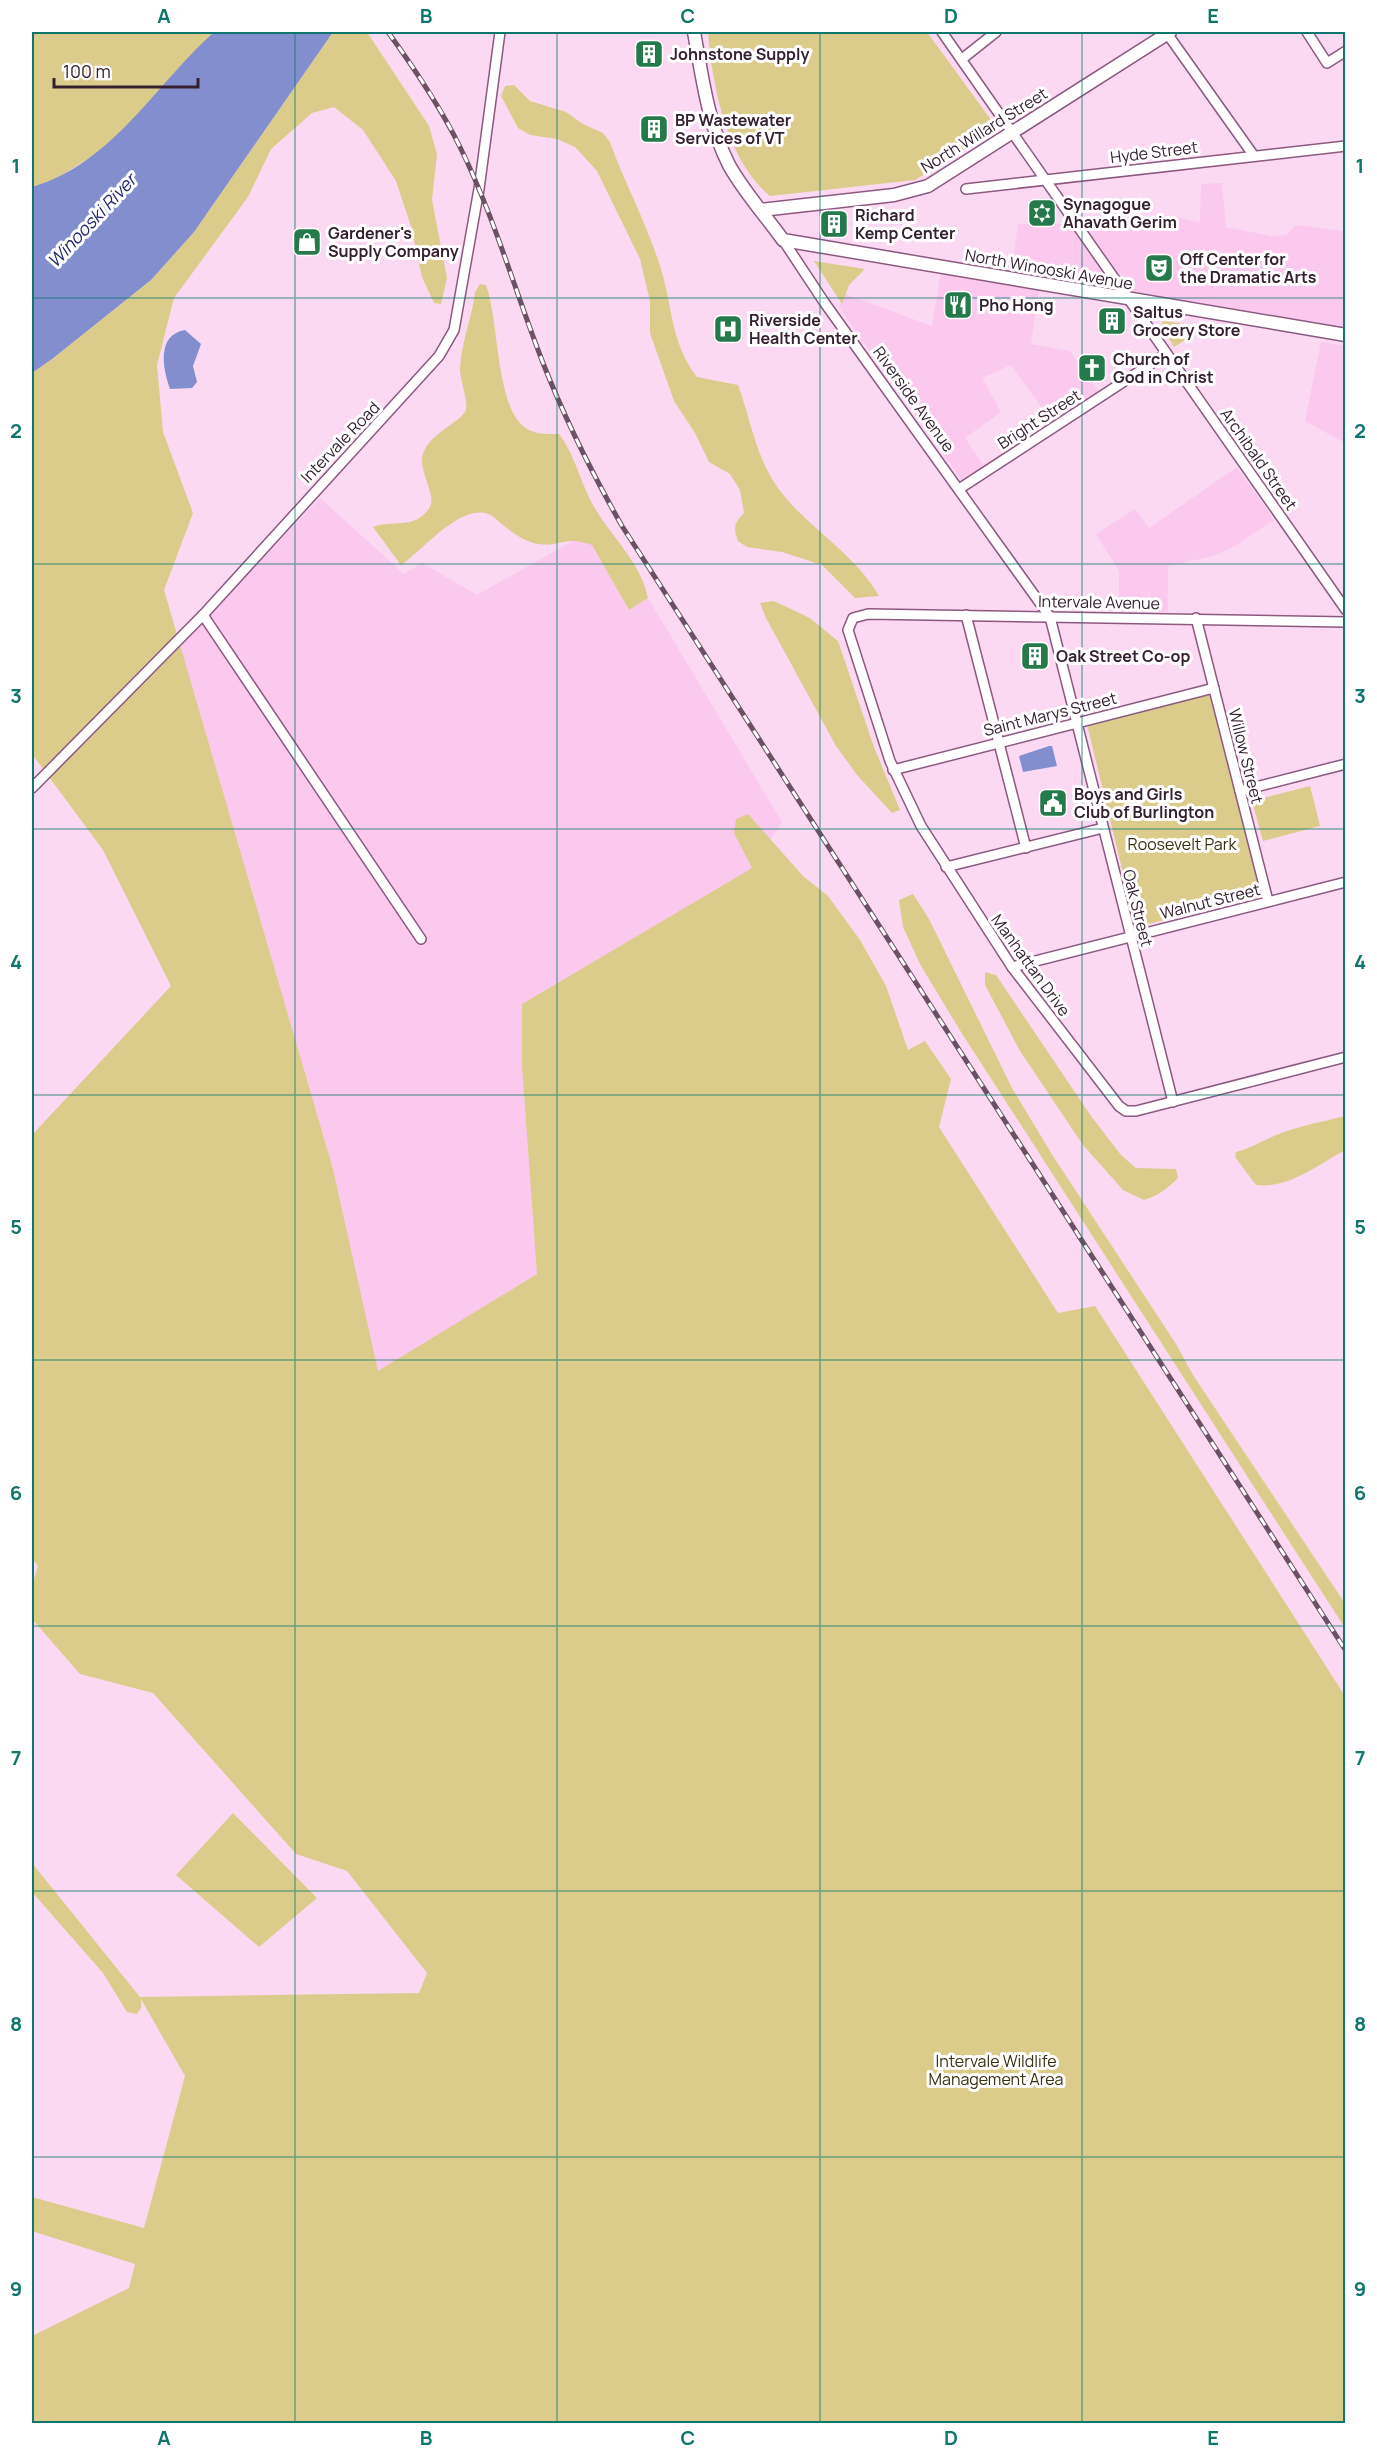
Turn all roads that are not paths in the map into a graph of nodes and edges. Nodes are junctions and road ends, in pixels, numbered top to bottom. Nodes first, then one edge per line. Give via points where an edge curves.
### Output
1 (500, 32) edge
2 (694, 32) edge
3 (942, 32) edge
4 (996, 32) edge
5 (1168, 32) edge
6 (1306, 32) edge
7 (1346, 51) edge
8 (962, 59) junction
9 (1014, 132) junction
10 (1346, 146) edge
11 (1254, 156) junction
12 (1046, 180) junction
13 (966, 189) dead end
14 (761, 210) junction
15 (783, 240) junction
16 (1130, 300) junction
17 (1346, 335) edge
18 (1166, 354) junction
19 (959, 489) junction
20 (1346, 610) edge
21 (203, 615) junction
22 (966, 615) junction
23 (1050, 617) junction
24 (854, 618) joint
25 (1196, 618) junction
26 (1346, 622) edge
27 (1214, 688) junction
28 (1076, 723) junction
29 (999, 742) junction
30 (1346, 764) edge
31 (893, 770) junction
32 (32, 789) edge
33 (1240, 791) junction
34 (1103, 828) junction
35 (1026, 848) junction
36 (946, 867) junction
37 (1346, 882) edge
38 (1268, 902) junction
39 (1130, 936) junction
40 (422, 939) dead end
41 (1012, 967) junction
42 (1346, 1056) edge
43 (1173, 1102) junction

1 - 21 street, Intervale Road via 479,189 454,330 417,382
2 - 14 main road, Riverside Avenue via 721,146 735,175
3 - 8 street, Archibald Street
4 - 8 street
5 - 9 main road, North Willard Street
5 - 11 street
6 - 7 street via 1327,63
8 - 9 street, Archibald Street
9 - 12 street, Archibald Street
9 - 14 main road, North Willard Street via 919,189
10 - 11 street, Hyde Street
11 - 12 street, Hyde Street
12 - 13 street, Hyde Street
12 - 16 street, Archibald Street
14 - 15 main road, Riverside Avenue
15 - 16 main road, North Winooski Avenue
15 - 19 street, Riverside Avenue
16 - 17 main road, North Winooski Avenue
16 - 18 street, Archibald Street
18 - 19 street, Bright Street
18 - 20 street, Archibald Street
19 - 23 street, Riverside Avenue
21 - 32 street, Intervale Road
21 - 40 street
22 - 23 street, Intervale Avenue
22 - 24 street, Intervale Avenue via 868,614
22 - 29 street
23 - 25 street, Intervale Avenue
23 - 28 street, Oak Street
24 - 31 street, Manhattan Drive via 849,626 849,639
25 - 26 street, Intervale Avenue
25 - 27 street, Willow Street
27 - 28 street, Saint Marys Street
27 - 33 street, Willow Street
28 - 29 street, Saint Marys Street
28 - 34 street, Oak Street
29 - 31 street, Saint Marys Street
29 - 35 street
30 - 33 street
31 - 36 street, Manhattan Drive
33 - 38 street, Willow Street
34 - 35 street
34 - 39 street, Oak Street
35 - 36 street
36 - 41 street, Manhattan Drive
37 - 38 street, Walnut Street
38 - 39 street, Walnut Street
39 - 41 street, Walnut Street
39 - 43 street, Oak Street
41 - 43 street, Manhattan Drive via 1119,1106 1131,1112
42 - 43 street, Manhattan Drive

